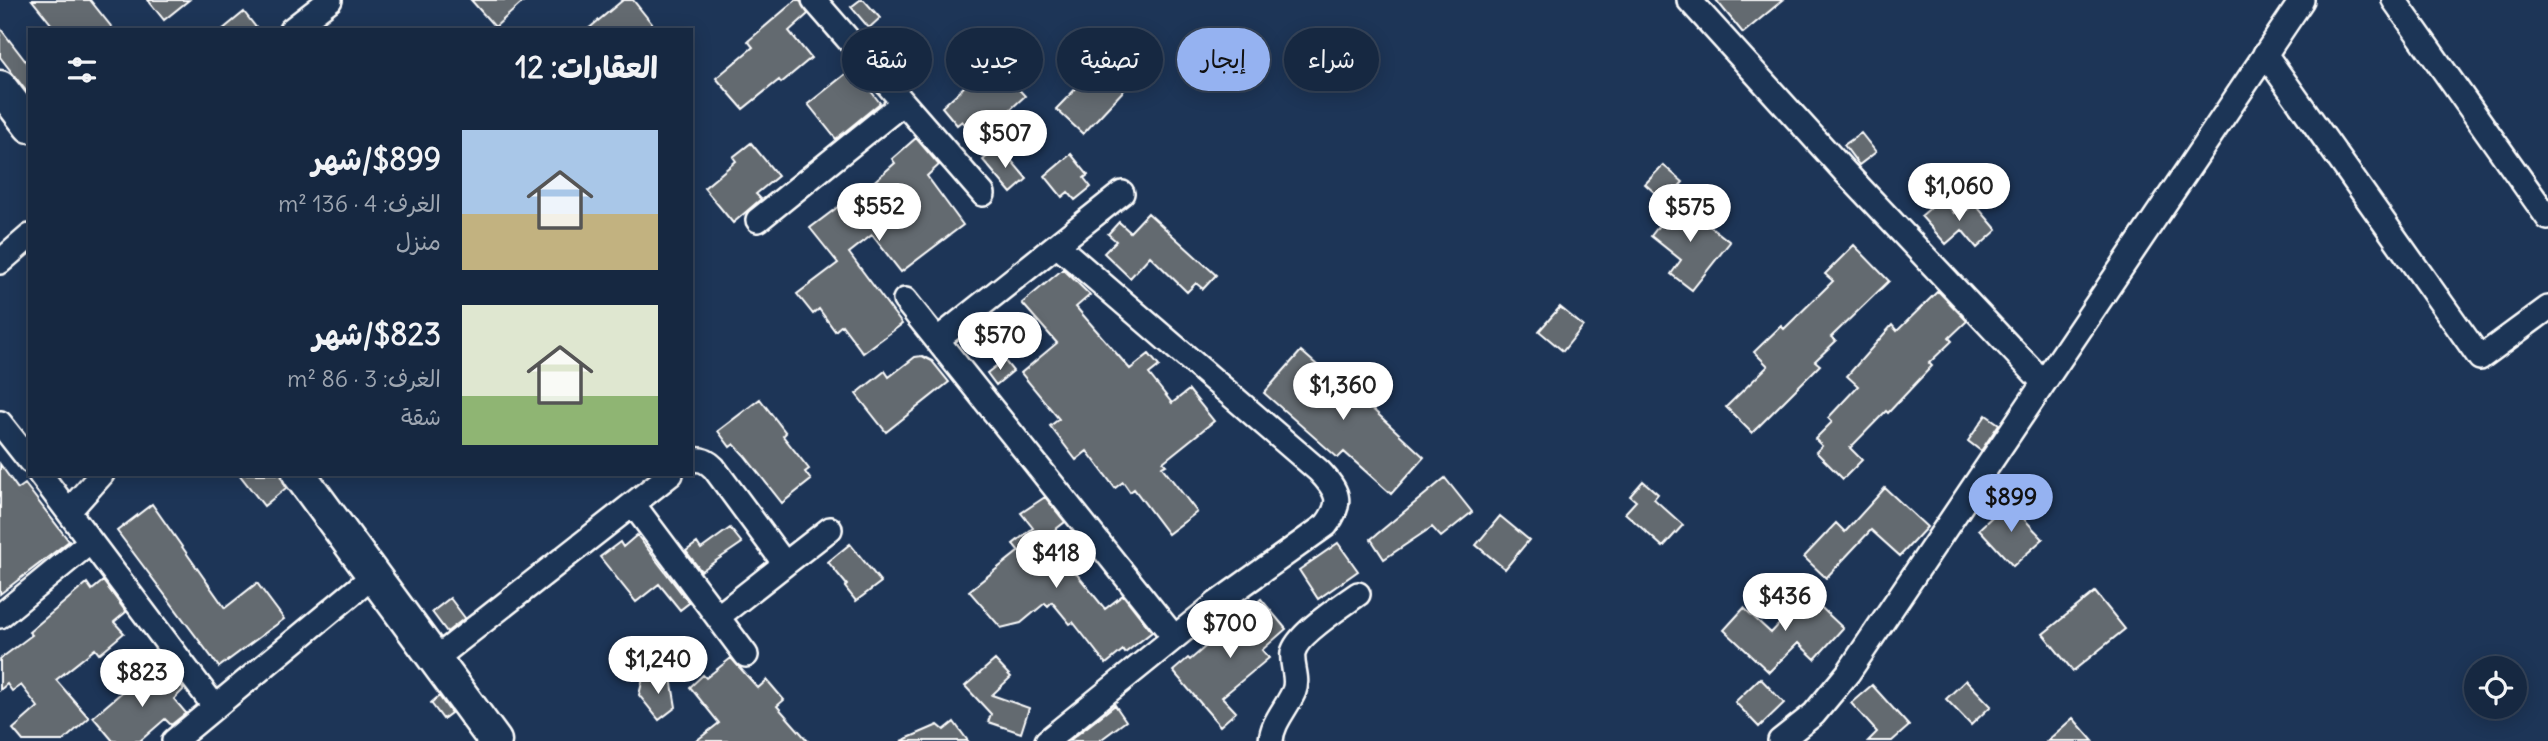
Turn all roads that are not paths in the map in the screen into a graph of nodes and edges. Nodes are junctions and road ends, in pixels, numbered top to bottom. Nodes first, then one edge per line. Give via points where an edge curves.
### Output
1 (330, 0) edge
2 (814, 0) edge
3 (1689, 0) edge
4 (2301, 0) edge
5 (2394, 0) edge
6 (294, 28) edge
7 (2265, 54) junction
8 (0, 87) edge
9 (903, 103) junction
10 (28, 123) edge
11 (1122, 193) dead end
12 (984, 194) dead end
13 (2548, 218) edge
14 (758, 220) dead end
15 (28, 238) edge
16 (1058, 246) junction
17 (0, 262) edge
18 (905, 300) dead end
19 (2548, 308) edge
20 (937, 341) junction
21 (2043, 382) junction
22 (3, 432) edge
23 (28, 459) edge
24 (693, 460) edge
25 (42, 476) edge
26 (100, 476) edge
27 (300, 476) edge
28 (668, 476) edge
29 (633, 504) junction
30 (69, 511) junction
31 (830, 529) dead end
32 (90, 542) junction
33 (785, 564) junction
34 (373, 576) junction
35 (1358, 594) dead end
36 (0, 616) edge
37 (719, 616) junction
38 (1174, 637) junction
39 (746, 655) dead end
40 (434, 660) junction
41 (215, 706) junction
42 (174, 741) edge
43 (495, 741) edge
44 (1047, 741) edge
45 (1271, 741) edge
46 (1780, 741) edge

1 - 6 street
2 - 9 street
3 - 21 street
4 - 7 street
5 - 13 street
7 - 19 street via 2480,358
7 - 21 street
8 - 10 main road
9 - 12 street
9 - 14 street
11 - 16 street
15 - 17 street
16 - 20 street
16 - 38 street via 1320,471 1336,492 1335,514 1326,525
18 - 20 street
20 - 38 street
21 - 46 street via 1848,673 1814,714
22 - 23 street
24 - 33 street via 707,461 714,468
25 - 30 street
26 - 30 street
27 - 34 main road
28 - 29 street
29 - 37 street
29 - 40 street
30 - 32 street
31 - 33 street
32 - 36 street
32 - 41 street
33 - 37 street
34 - 40 main road
34 - 41 street
35 - 45 street via 1298,640 1293,653 1294,691
37 - 39 street
38 - 44 street
40 - 43 main road
41 - 42 street

